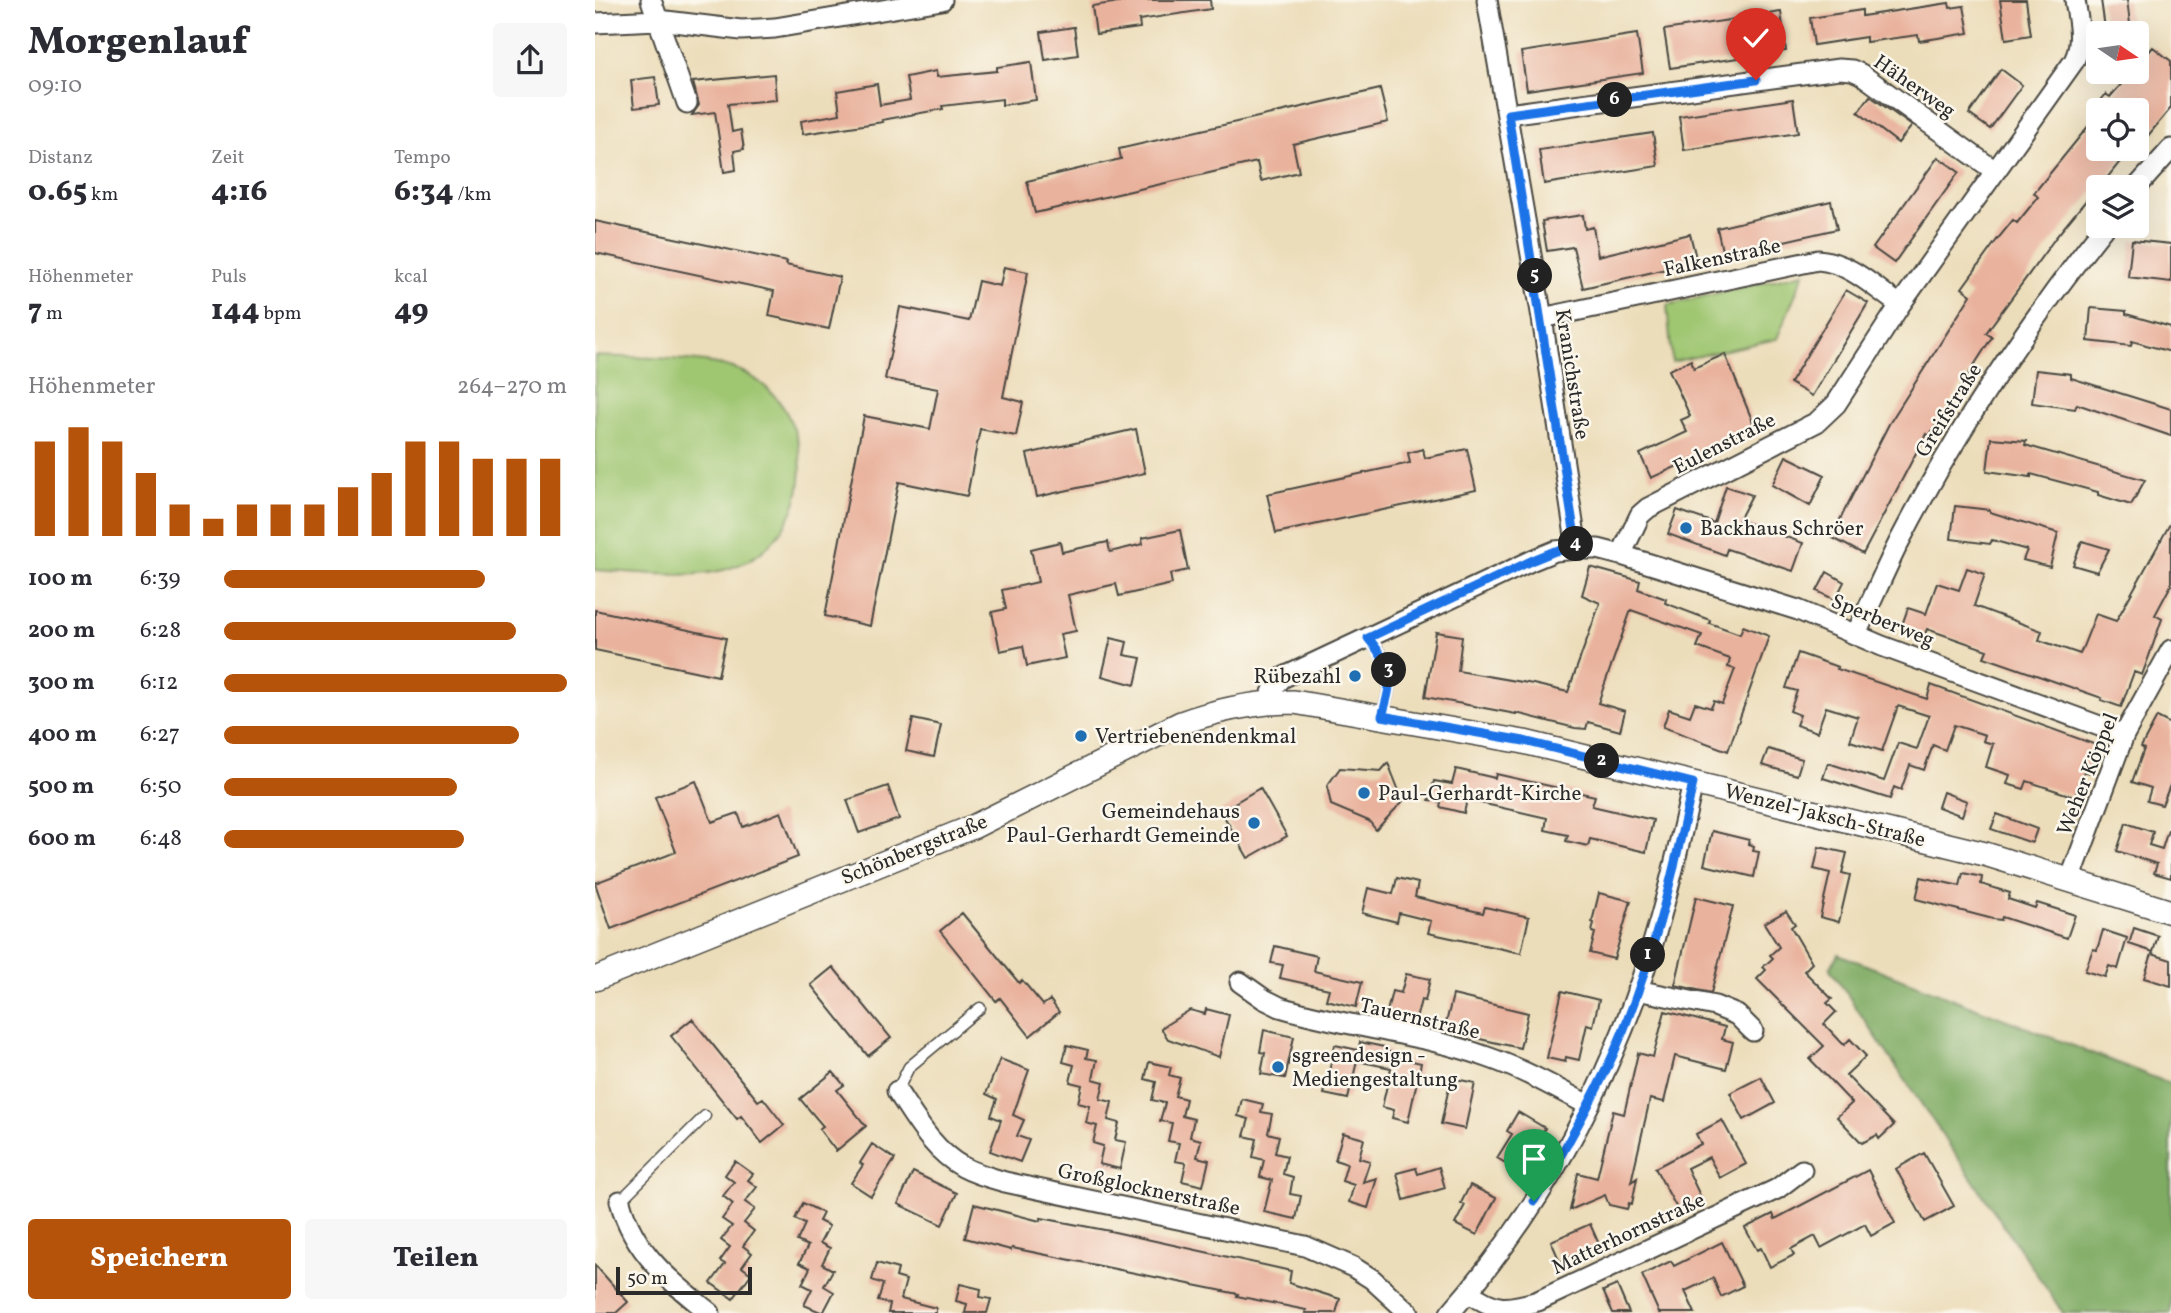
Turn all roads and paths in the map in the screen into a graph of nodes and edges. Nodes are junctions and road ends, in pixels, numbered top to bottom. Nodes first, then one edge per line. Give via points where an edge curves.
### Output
1 (651, 0) edge
2 (942, 0) edge
3 (1487, 0) edge
4 (2075, 0) edge
5 (658, 20) junction
6 (595, 23) edge
7 (687, 103) dead end
8 (1508, 114) junction
9 (2171, 149) edge
10 (1995, 171) junction
11 (2148, 175) edge
12 (2096, 238) edge
13 (1900, 305) junction
14 (1542, 318) junction
15 (1577, 549) junction
16 (1621, 555) junction
17 (1856, 634) junction
18 (1368, 638) junction
19 (2171, 650) edge
20 (1268, 702) junction
21 (1382, 716) junction
22 (2124, 735) junction
23 (1693, 783) junction
24 (2070, 880) junction
25 (2171, 912) edge
26 (595, 979) edge
27 (1240, 982) dead end
28 (1637, 990) junction
29 (980, 1007) dead end
30 (1753, 1031) dead end
31 (897, 1091) joint
32 (1588, 1105) junction
33 (705, 1116) dead end
34 (1802, 1170) dead end
35 (620, 1201) joint
36 (1469, 1292) junction
37 (710, 1313) edge
38 (1409, 1313) edge
39 (1450, 1313) edge

1 - 5 street
2 - 5 street via 775,29 741,30
3 - 8 street, Kranichstraße
4 - 10 street, Eulenstraße via 2079,50
5 - 6 street
5 - 7 street
8 - 10 street, Häherweg via 1852,70
8 - 14 street, Kranichstraße
9 - 11 street
10 - 13 street, Eulenstraße
12 - 17 street, Greifstraße via 1973,411 1898,545
13 - 14 street, Falkenstraße via 1843,266 1818,260
13 - 16 street, Eulenstraße via 1836,404 1817,422 1649,508 1636,522
14 - 15 street, Kranichstraße
15 - 16 street
15 - 18 street via 1533,560
16 - 17 street, Sperberweg via 1798,610
17 - 22 street, Sperberweg
18 - 20 street via 1282,678
18 - 21 lane via 1390,672
19 - 22 street, Weher Köppel
20 - 21 street, Wenzel-Jaksch-Straße
20 - 26 street, Schönbergstraße via 1214,711 1181,723 975,826
21 - 23 street, Wenzel-Jaksch-Straße via 1524,741
22 - 24 street, Weher Köppel
23 - 24 street, Wenzel-Jaksch-Straße via 1972,851
23 - 28 street via 1664,905
24 - 25 street, Wenzel-Jaksch-Straße
27 - 32 street, Tauernstraße via 1280,1007 1490,1058
28 - 30 street via 1715,1006 1737,1015
28 - 32 street
29 - 31 lane via 909,1067
31 - 38 street, Großglocknerstraße via 924,1131 960,1166 1005,1182 1305,1246 1372,1279
32 - 36 street via 1534,1201
33 - 35 lane
34 - 36 street, Matterhornstraße via 1777,1189 1538,1301 1495,1308
35 - 37 street via 641,1249
36 - 39 street

